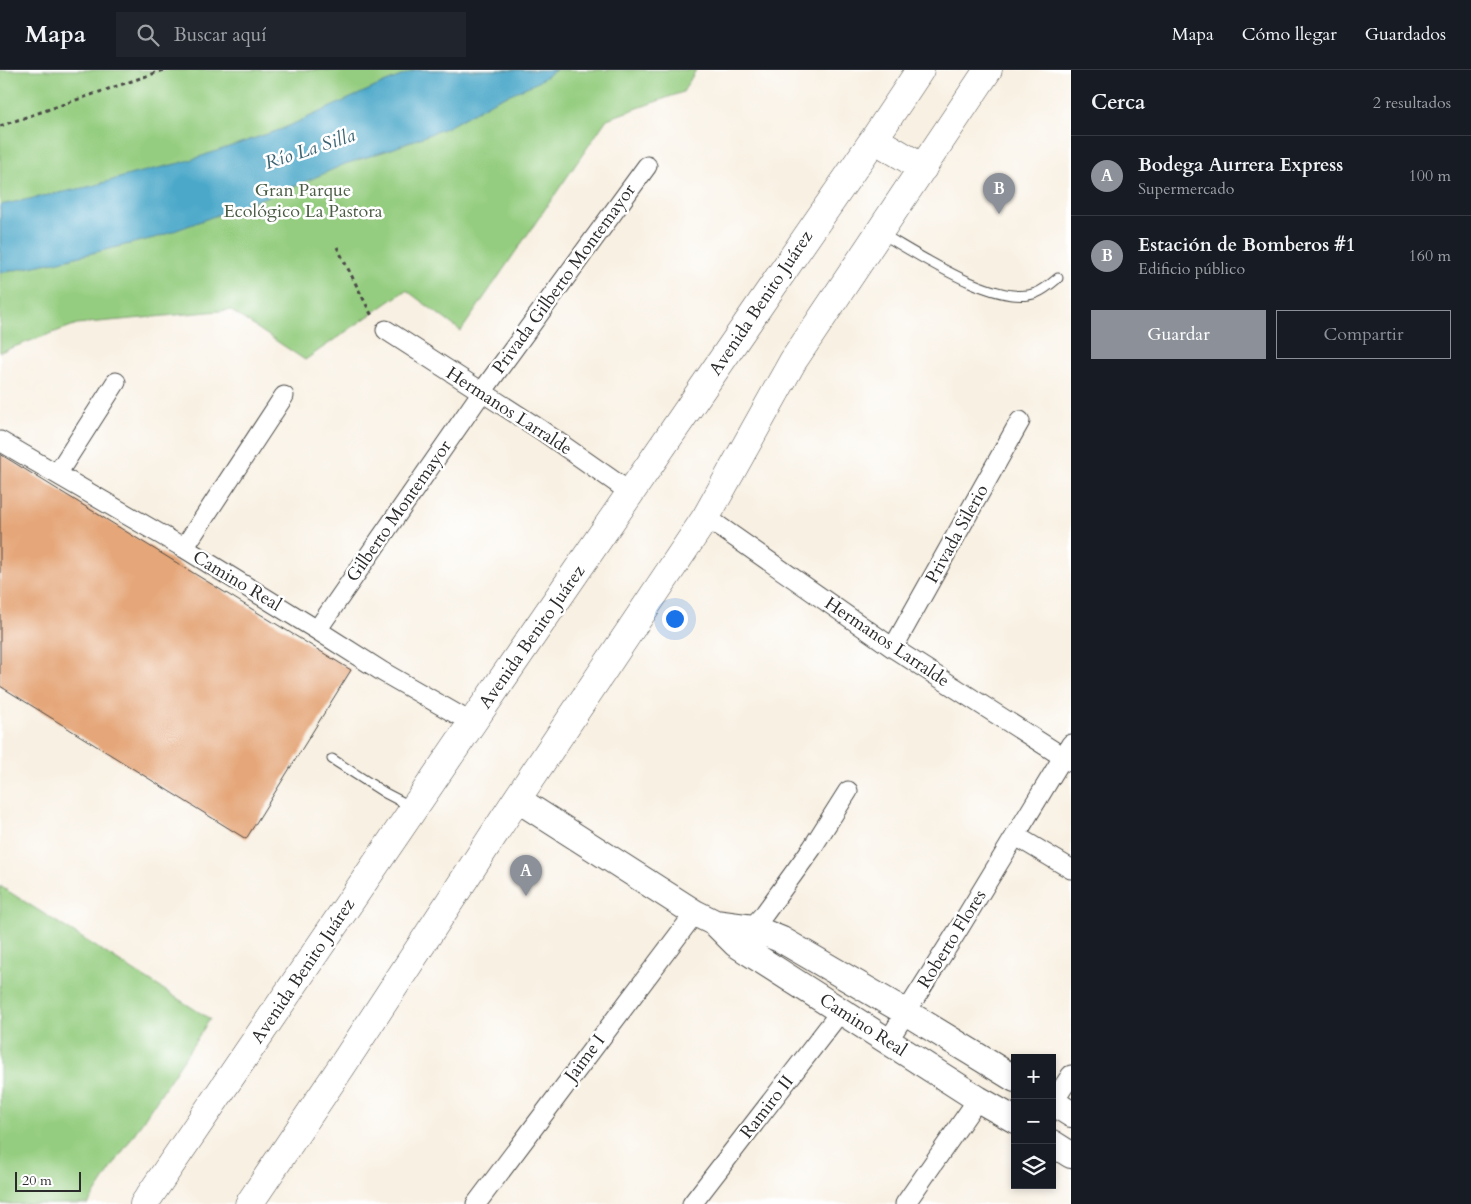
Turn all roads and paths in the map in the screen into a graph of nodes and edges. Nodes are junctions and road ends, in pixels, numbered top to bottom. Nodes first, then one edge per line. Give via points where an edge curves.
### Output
1 (164, 70) edge
2 (920, 70) edge
3 (988, 70) edge
4 (0, 126) edge
5 (874, 139) junction
6 (646, 166) dead end
7 (923, 168) junction
8 (880, 232) junction
9 (338, 247) dead end
10 (1058, 278) dead end
11 (386, 330) joint
12 (116, 382) dead end
13 (482, 392) junction
14 (284, 396) dead end
15 (1020, 421) dead end
16 (0, 441) edge
17 (57, 474) junction
18 (631, 493) junction
19 (706, 517) junction
20 (184, 548) junction
21 (317, 630) junction
22 (893, 648) junction
23 (472, 724) junction
24 (1068, 754) edge
25 (332, 759) dead end
26 (848, 791) dead end
27 (517, 799) junction
28 (415, 808) junction
29 (1016, 836) junction
30 (1071, 869) edge
31 (705, 918) junction
32 (744, 936) junction
33 (841, 1011) junction
34 (907, 1013) junction
35 (888, 1041) junction
36 (1071, 1075) edge
37 (1011, 1077) edge
38 (978, 1099) junction
39 (1057, 1106) edge
40 (1011, 1118) edge
41 (1054, 1144) edge
42 (1071, 1155) edge
43 (144, 1204) edge
44 (249, 1204) edge
45 (476, 1204) edge
46 (692, 1204) edge
47 (905, 1204) edge

1 - 4 path
2 - 5 main road, Avenida Benito Juárez
3 - 7 main road
5 - 7 main road
5 - 18 main road, Avenida Benito Juárez
6 - 13 street, Privada Gilberto Montemayor
7 - 8 main road
8 - 10 lane via 974,284 994,291 1011,295 1035,294
8 - 19 main road via 793,361
9 - 11 path via 374,321
11 - 13 street, Hermanos Larralde
12 - 17 street
13 - 18 street, Hermanos Larralde
13 - 21 street, Gilberto Montemayor
14 - 20 street
15 - 22 street, Privada Silerio
16 - 17 street, Camino Real
17 - 20 street, Camino Real
18 - 23 main road, Avenida Benito Juárez
19 - 22 street, Hermanos Larralde
19 - 27 main road
20 - 21 street, Camino Real
21 - 23 street, Camino Real
22 - 24 street, Hermanos Larralde
23 - 28 main road, Avenida Benito Juárez
24 - 29 street, Roberto Flores
25 - 28 lane
26 - 32 street via 812,848
27 - 31 street, Camino Real
27 - 44 main road
28 - 43 main road, Avenida Benito Juárez
29 - 30 street
29 - 34 street, Roberto Flores
31 - 32 street, Camino Real
31 - 45 street, Jaime I
32 - 33 street, Camino Real
32 - 34 street, Camino Real via 782,940
33 - 35 street, Camino Real
33 - 46 street, Ramiro II
34 - 35 street, Roberto Flores
34 - 37 street, Camino Real
35 - 38 street, Camino Real
36 - 39 street
38 - 40 street, Camino Real
38 - 47 street
41 - 42 street

